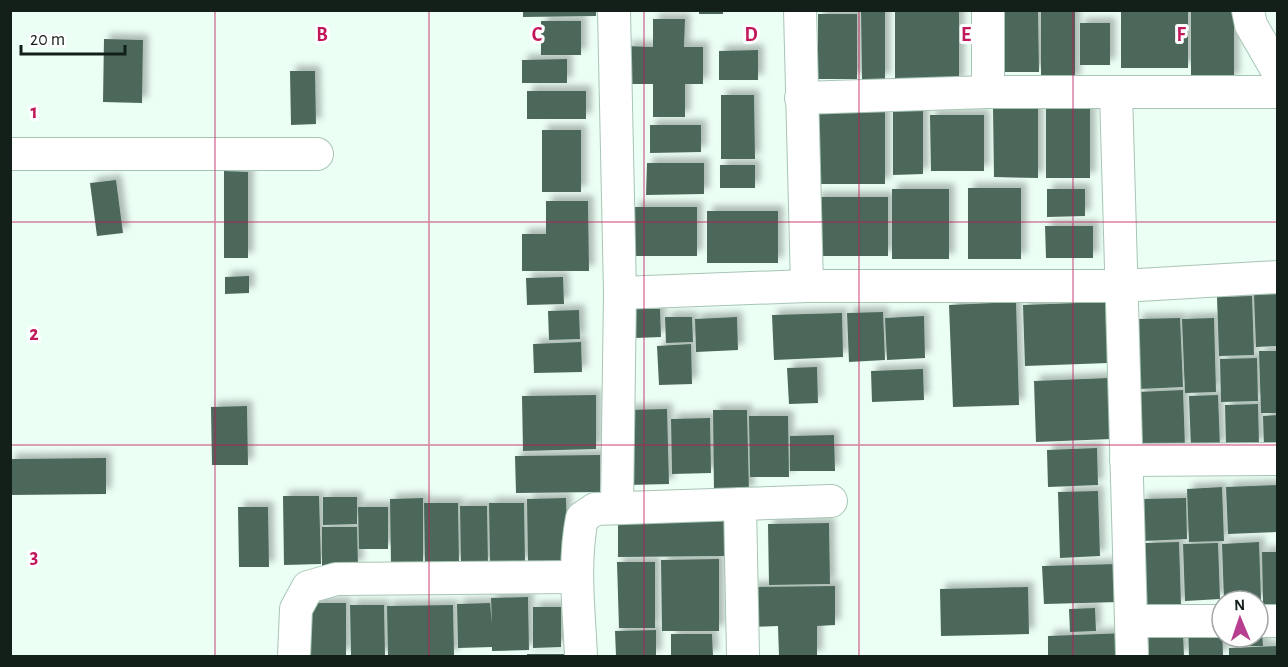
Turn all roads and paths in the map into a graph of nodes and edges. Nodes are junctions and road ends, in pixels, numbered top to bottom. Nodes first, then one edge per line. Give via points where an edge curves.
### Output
1 (614, 10) edge
2 (800, 10) edge
3 (988, 10) edge
4 (1248, 10) edge
5 (1278, 72) edge
6 (988, 92) junction
7 (1116, 92) junction
8 (1278, 92) edge
9 (801, 98) junction
10 (10, 154) edge
11 (316, 154) dead end
12 (1278, 278) edge
13 (807, 286) junction
14 (1121, 286) junction
15 (620, 293) junction
16 (1278, 459) edge
17 (1126, 460) junction
18 (831, 501) dead end
19 (740, 504) junction
20 (617, 508) junction
21 (577, 577) junction
22 (1131, 621) junction
23 (1210, 621) edge
24 (294, 657) edge
25 (581, 657) edge
26 (743, 657) edge
27 (1132, 657) edge

1 - 15 street
2 - 9 street
3 - 6 street
4 - 5 street via 1251,25
6 - 7 street
6 - 9 street
7 - 8 street
7 - 14 street
9 - 13 street
10 - 11 street
12 - 14 street
13 - 14 street
13 - 15 street
14 - 17 street
15 - 20 street
16 - 17 street
17 - 22 street
18 - 19 street
19 - 20 street
19 - 26 street
20 - 21 street via 595,509 582,518
21 - 24 street via 336,579 308,588 296,609
21 - 25 street
22 - 23 street
22 - 27 street

